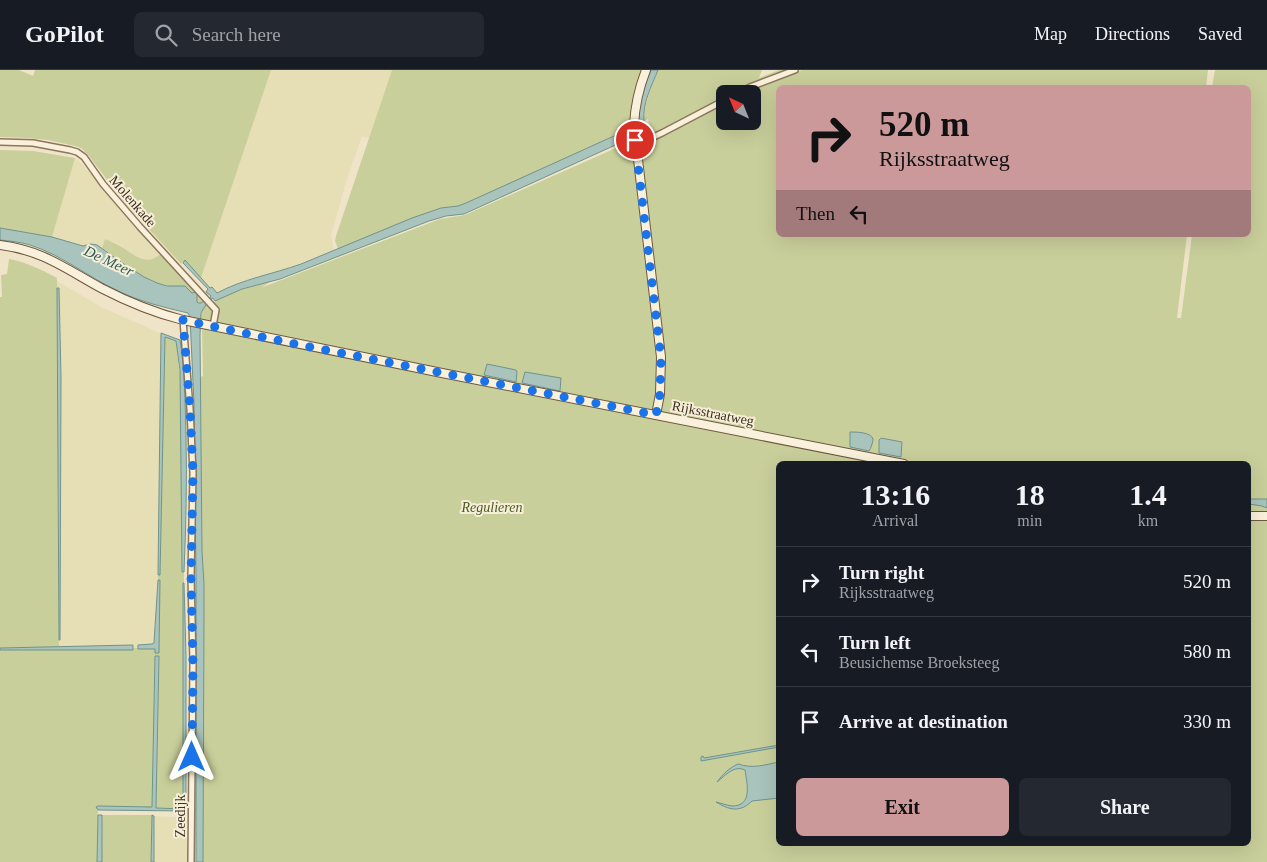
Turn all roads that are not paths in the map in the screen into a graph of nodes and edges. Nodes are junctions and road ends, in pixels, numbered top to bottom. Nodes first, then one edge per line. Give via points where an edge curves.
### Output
1 (646, 70) edge
2 (795, 70) edge
3 (753, 85) edge
4 (716, 105) edge
5 (0, 142) edge
6 (635, 142) junction
7 (0, 245) edge
8 (186, 321) junction
9 (213, 326) junction
10 (656, 415) junction
11 (889, 461) edge
12 (1251, 516) edge
13 (1267, 516) edge
14 (191, 862) edge

1 - 6 main road via 635,107
2 - 3 street
4 - 6 street via 662,133
5 - 9 street, Molenkade via 33,143 70,150 84,157 140,227 216,310
6 - 10 main road via 661,358
7 - 8 main road, Rijksstraatweg via 33,252 135,305
8 - 9 main road, Rijksstraatweg
8 - 14 street, Zeedijk via 193,473
9 - 10 main road, Rijksstraatweg
10 - 11 main road, Rijksstraatweg
12 - 13 main road

